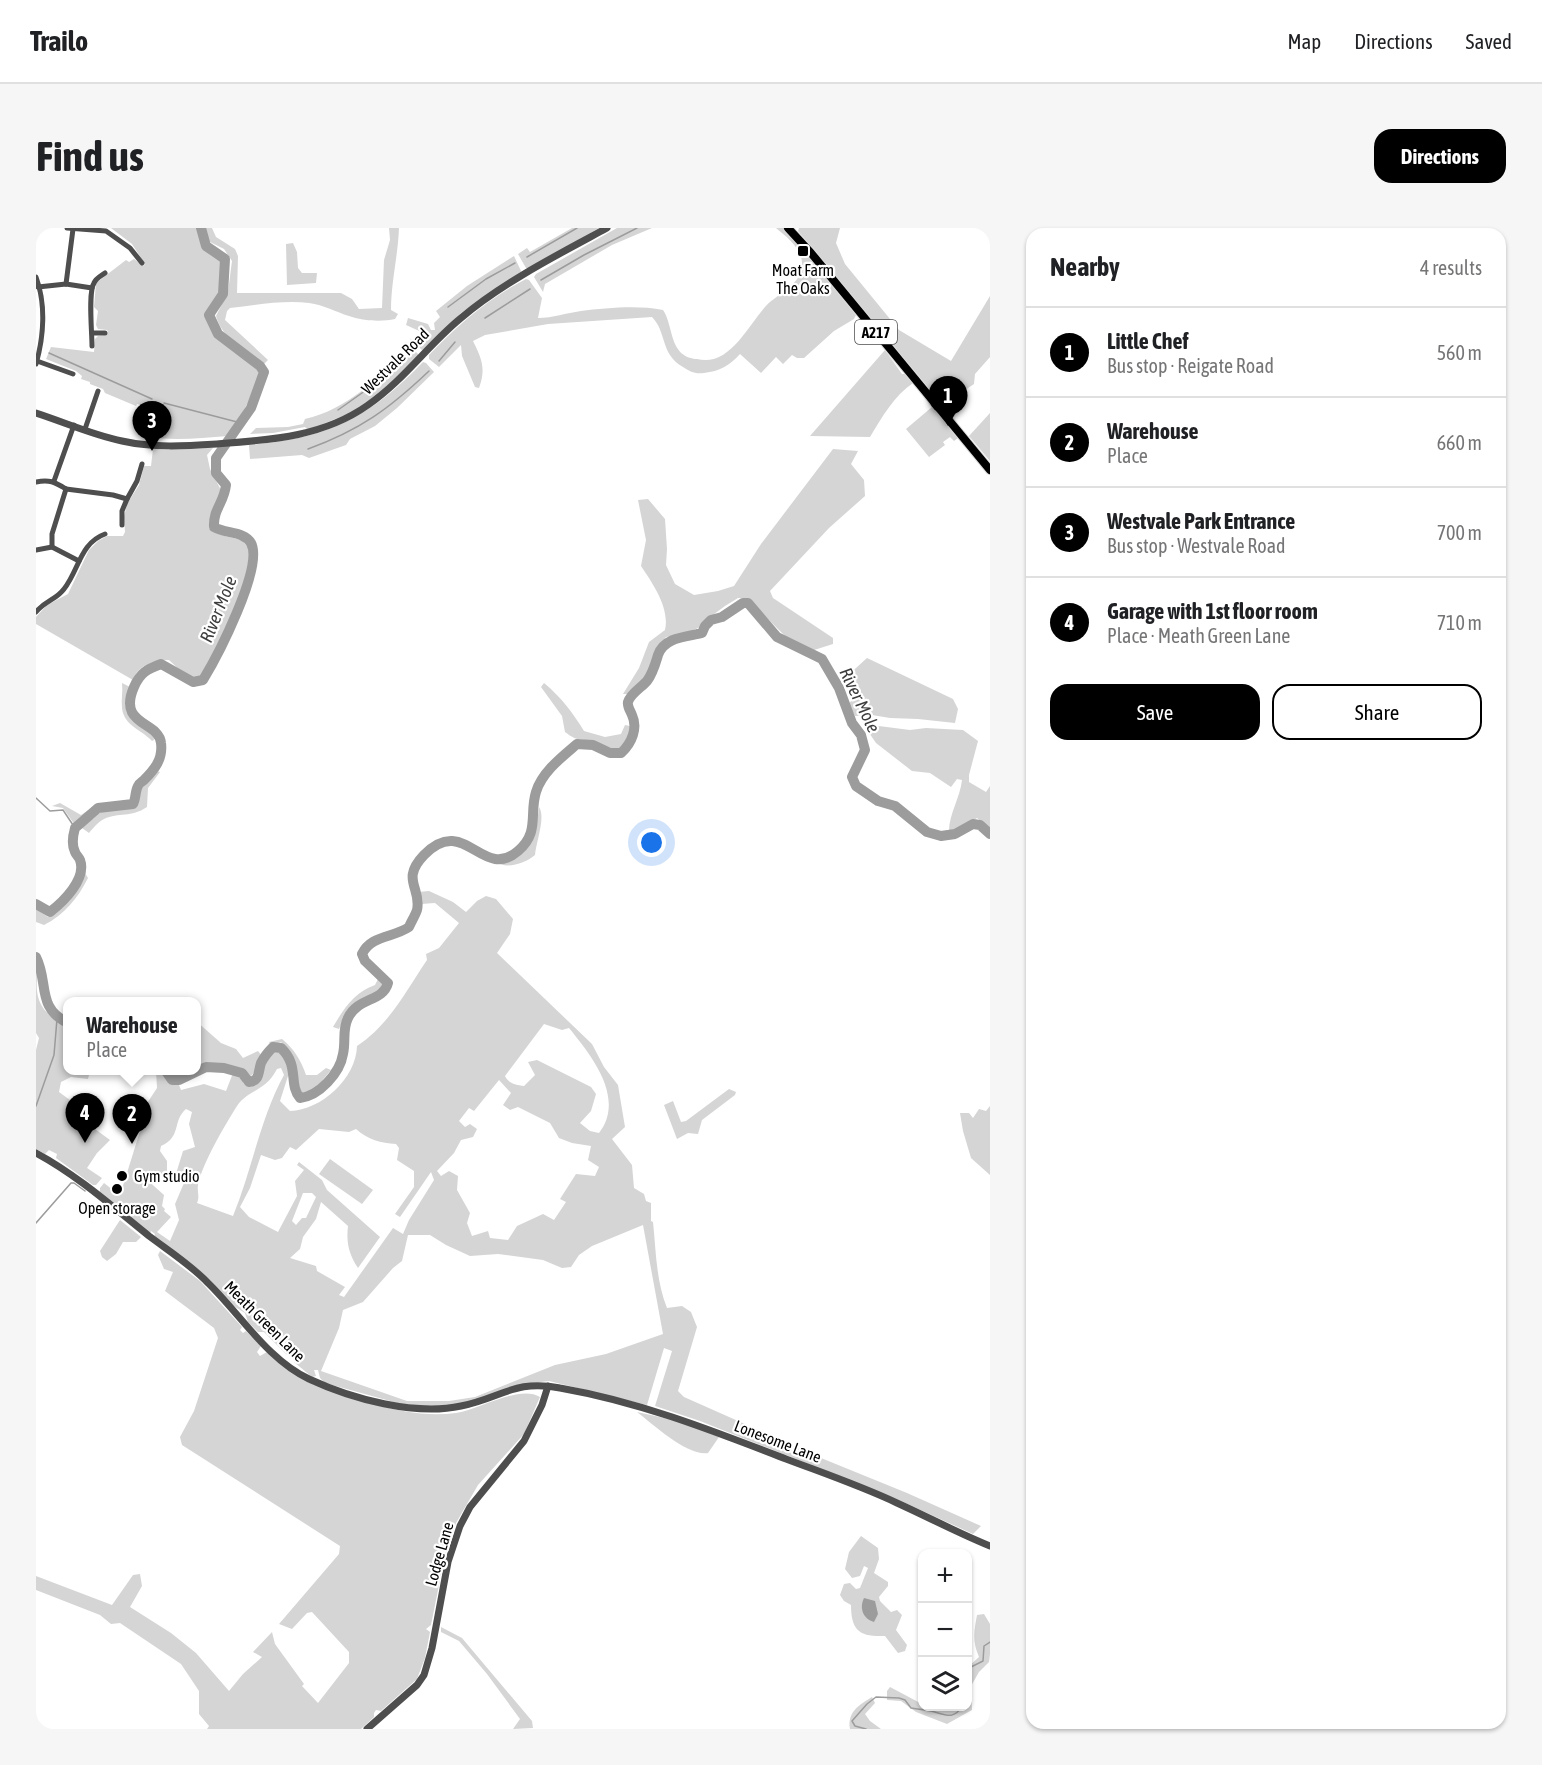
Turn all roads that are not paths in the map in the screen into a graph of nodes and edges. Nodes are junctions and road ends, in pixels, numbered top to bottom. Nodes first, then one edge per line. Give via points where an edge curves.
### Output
1 (607, 228) edge
2 (788, 228) edge
3 (70, 229) edge
4 (135, 254) junction
5 (128, 259) dead end
6 (142, 263) dead end
7 (105, 273) dead end
8 (36, 277) edge
9 (66, 284) junction
10 (38, 287) edge
11 (92, 288) junction
12 (92, 333) junction
13 (105, 333) dead end
14 (92, 346) dead end
15 (37, 362) edge
16 (73, 374) dead end
17 (98, 391) dead end
18 (36, 413) edge
19 (74, 425) junction
20 (85, 429) junction
21 (142, 464) dead end
22 (990, 470) edge
23 (54, 481) junction
24 (36, 482) edge
25 (66, 489) junction
26 (127, 499) junction
27 (122, 525) dead end
28 (105, 534) dead end
29 (51, 547) junction
30 (36, 550) edge
31 (79, 561) junction
32 (36, 612) edge
33 (36, 1153) edge
34 (548, 1386) junction
35 (990, 1546) edge
36 (367, 1729) edge

1 - 20 street, Westvale Road via 499,289 445,331 395,383 362,409 314,432 247,442 169,446 116,440
2 - 22 main road, A217
3 - 4 street via 106,231
3 - 9 street
4 - 5 street
4 - 6 street
7 - 11 street
8 - 10 street
9 - 10 street
9 - 11 street
10 - 15 street via 43,327
11 - 12 street
12 - 13 street
12 - 14 street
15 - 16 street
17 - 20 street
18 - 19 street, Westvale Road
19 - 20 street, Westvale Road
19 - 23 street
21 - 26 street
23 - 24 street
23 - 25 street
25 - 26 street
25 - 29 street
26 - 27 street
28 - 31 street via 93,539
29 - 30 street
29 - 31 street
31 - 32 street via 59,595
33 - 34 street, Meath Green Lane via 94,1192 196,1272 272,1351 313,1381 388,1404 430,1410 465,1406 534,1384
34 - 35 street, Lonesome Lane via 691,1422 895,1502
34 - 36 street, Lodge Lane via 524,1441 459,1526 424,1674 417,1685

